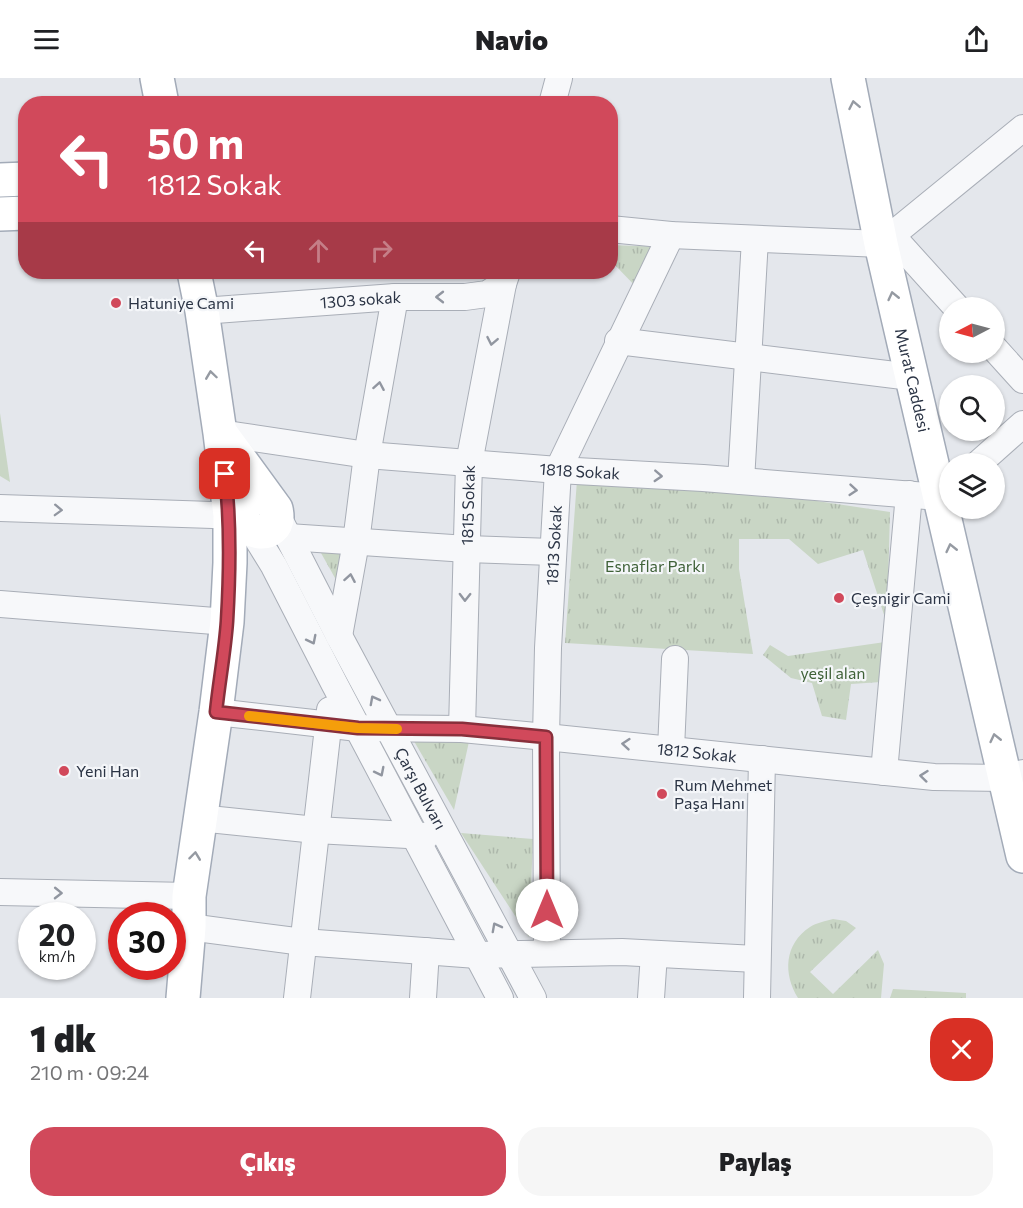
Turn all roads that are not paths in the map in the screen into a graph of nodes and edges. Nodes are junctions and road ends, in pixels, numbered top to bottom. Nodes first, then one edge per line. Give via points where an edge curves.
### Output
1 (157, 78) edge
2 (559, 78) edge
3 (848, 78) edge
4 (160, 96) edge
5 (554, 96) edge
6 (1023, 128) edge
7 (18, 179) edge
8 (0, 180) edge
9 (18, 213) edge
10 (0, 214) edge
11 (618, 230) edge
12 (670, 236) junction
13 (755, 239) junction
14 (886, 240) junction
15 (195, 279) edge
16 (504, 279) edge
17 (505, 279) edge
18 (395, 297) junction
19 (946, 297) edge
20 (202, 311) junction
21 (618, 341) junction
22 (750, 357) junction
23 (1005, 360) edge
24 (911, 377) junction
25 (1023, 380) edge
26 (1023, 424) edge
27 (220, 433) junction
28 (990, 453) edge
29 (367, 455) junction
30 (469, 464) junction
31 (558, 470) junction
32 (741, 481) junction
33 (932, 493) edge
34 (0, 508) edge
35 (261, 524) junction
36 (356, 542) junction
37 (467, 549) junction
38 (553, 552) junction
39 (0, 604) edge
40 (227, 622) junction
41 (339, 636) junction
42 (675, 659) dead end
43 (334, 683) junction
44 (216, 712) junction
45 (328, 725) junction
46 (358, 728) junction
47 (389, 729) junction
48 (462, 729) junction
49 (546, 737) junction
50 (671, 749) junction
51 (762, 759) junction
52 (884, 772) junction
53 (1013, 775) edge
54 (199, 818) junction
55 (316, 830) junction
56 (413, 836) junction
57 (447, 836) junction
58 (1023, 856) edge
59 (0, 892) edge
60 (189, 912) junction
61 (303, 942) junction
62 (426, 951) junction
63 (547, 953) junction
64 (654, 954) junction
65 (477, 955) junction
66 (511, 956) junction
67 (756, 959) junction
68 (183, 998) edge
69 (297, 998) edge
70 (423, 998) edge
71 (500, 998) edge
72 (533, 998) edge
73 (651, 998) edge
74 (757, 998) edge

1 - 4 main road
2 - 5 street
14 -> 3 main road, Murat Caddesi
6 - 14 street
7 - 8 main road
9 - 10 main road
11 - 12 street
12 - 13 street
12 - 21 street, 1813 Sokak
13 - 14 street
13 - 22 street
14 - 19 street
24 -> 14 main road, Murat Caddesi
15 - 20 main road
16 -> 18 street, 1303 sokak via 487,294
17 -> 30 street, 1815 Sokak
18 - 20 street, 1303 sokak
29 -> 18 street
27 -> 20 main road
21 - 22 street
21 - 31 street, 1813 Sokak
22 - 24 street
22 - 32 street
23 - 25 street
24 - 33 main road, Murat Caddesi
26 - 28 street
27 - 29 street, 1818 Sokak
27 - 35 main road
29 - 30 street, 1818 Sokak
29 - 36 street
30 - 31 street, 1818 Sokak
30 - 37 street, 1815 Sokak
31 -> 32 street, 1818 Sokak
31 - 38 street, 1813 Sokak
32 -> 33 street, 1818 Sokak
33 - 52 street
53 -> 33 main road, Murat Caddesi
34 -> 35 street
35 - 36 street
35 - 40 main road via 230,563
35 - 41 street, Çarşı Bulvarı
35 -> 43 street, Çarşı Bulvarı via 274,566
36 - 37 street
41 -> 36 street
37 - 38 street
37 -> 48 street, 1815 Sokak
38 - 49 street, 1813 Sokak
39 - 40 street
40 - 44 main road
47 -> 41 street, Çarşı Bulvarı
42 - 50 street
43 - 45 street
43 - 46 street, Çarşı Bulvarı
44 - 45 street, 1812 Sokak
44 - 54 main road
45 - 46 street, 1812 Sokak
45 - 55 street
46 - 47 street, 1812 Sokak
46 -> 56 street, Çarşı Bulvarı
47 - 48 street, 1812 Sokak
47 - 57 street, Çarşı Bulvarı
48 - 49 street, 1812 Sokak
50 -> 49 street, 1812 Sokak
49 - 63 street, 1813 Sokak
50 - 51 street, 1812 Sokak
51 - 52 street, 1812 Sokak
51 - 67 street
53 -> 52 street, 1812 Sokak via 934,777
53 - 58 main road, Murat Caddesi
54 - 55 street
60 -> 54 main road
55 - 56 street
55 - 61 street
56 - 57 street
56 - 65 street, Çarşı Bulvarı
66 -> 57 street, Çarşı Bulvarı
59 -> 60 street
60 - 61 street
60 - 68 main road
61 - 62 street
61 - 69 street
62 - 65 street
62 - 70 street
63 - 64 street
63 - 66 street
64 - 67 street
64 - 73 street
65 - 66 street
65 - 71 street, Çarşı Bulvarı
66 - 72 street, Çarşı Bulvarı
67 - 74 street

